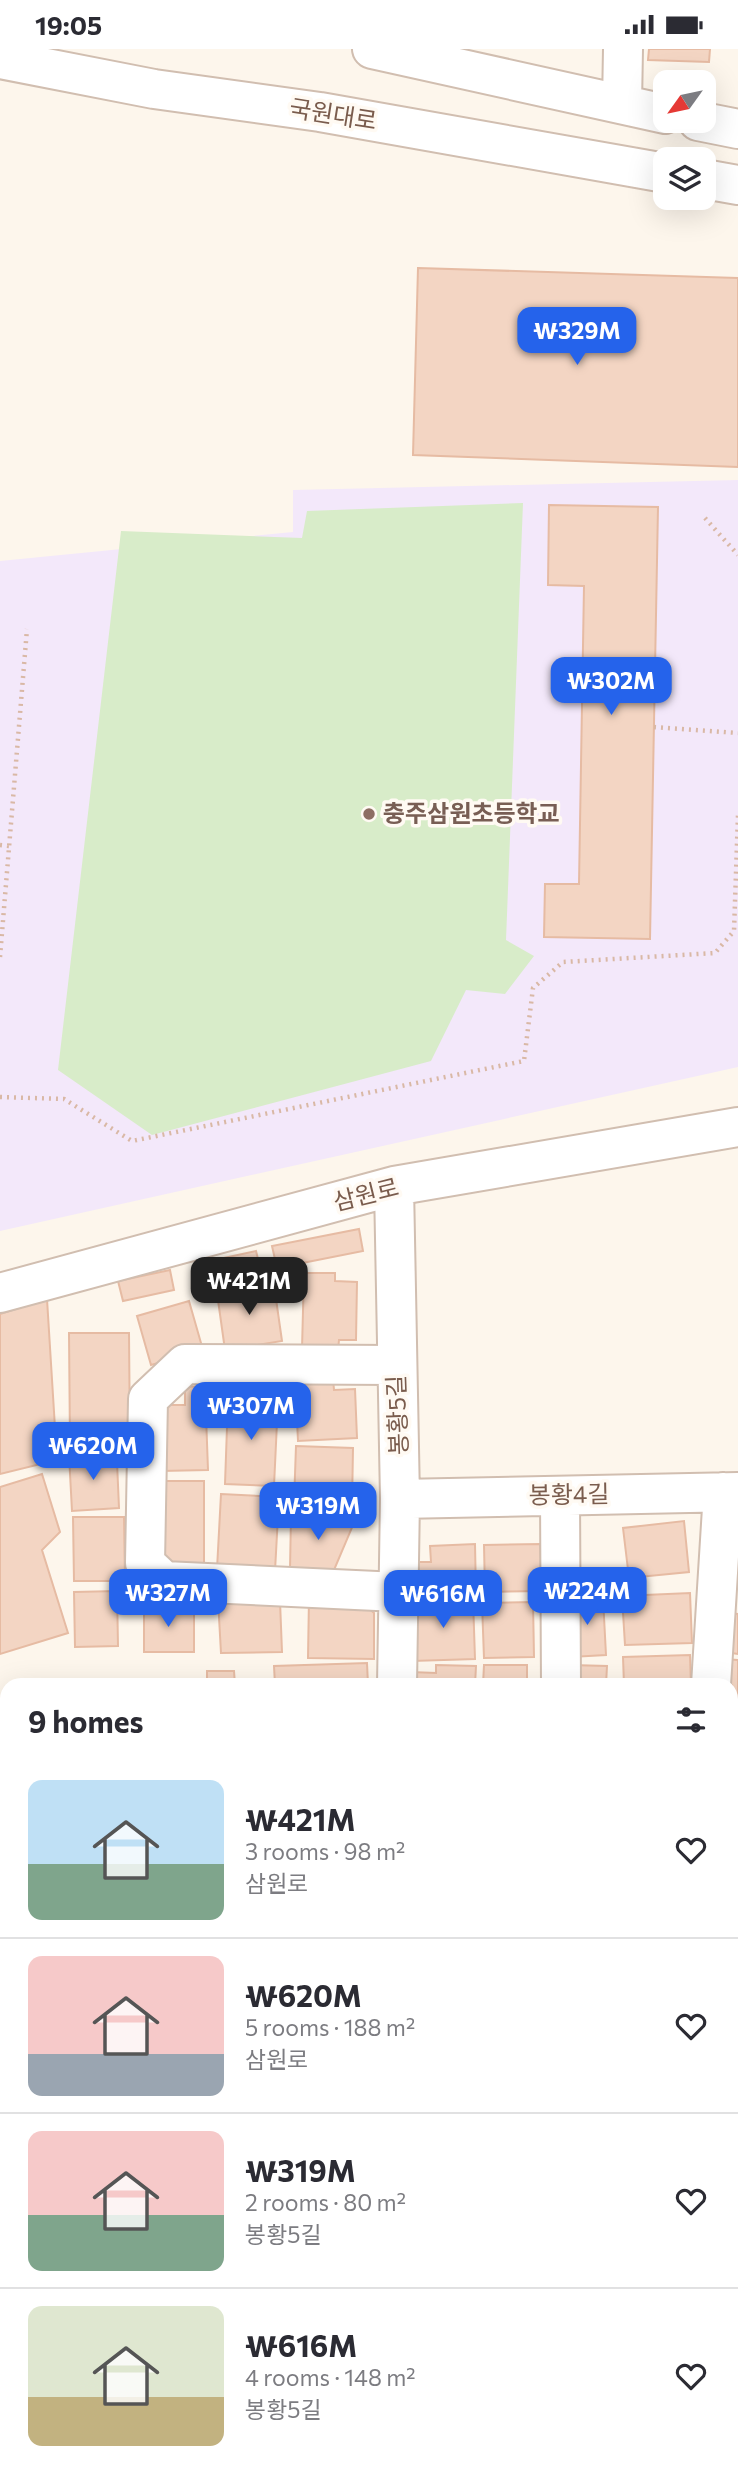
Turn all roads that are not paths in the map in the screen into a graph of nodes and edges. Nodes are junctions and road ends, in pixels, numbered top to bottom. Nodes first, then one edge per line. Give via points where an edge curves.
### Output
1 (372, 49) edge
2 (623, 49) edge
3 (0, 59) edge
4 (622, 104) junction
5 (653, 111) edge
6 (716, 125) edge
7 (738, 129) edge
8 (653, 171) edge
9 (716, 181) edge
10 (738, 185) edge
11 (738, 1127) edge
12 (394, 1186) junction
13 (0, 1293) edge
14 (396, 1365) junction
15 (731, 1492) edge
16 (560, 1496) junction
17 (400, 1499) junction
18 (398, 1592) junction
19 (397, 1678) edge
20 (561, 1678) edge
21 (712, 1678) edge

1 - 4 street
2 - 4 street
3 - 8 street, 국원대로 via 154,89 320,112
4 - 5 street
6 - 7 street
9 - 10 street
11 - 12 street, 삼원로
12 - 13 street, 삼원로
12 - 14 street, 봉황5길
14 - 17 street, 봉황5길
14 - 18 street via 185,1364 148,1399 145,1563 164,1581
15 - 16 street, 봉황4길
15 - 21 street
16 - 17 street, 봉황4길
16 - 20 street
17 - 18 street, 봉황5길
18 - 19 street, 봉황5길

